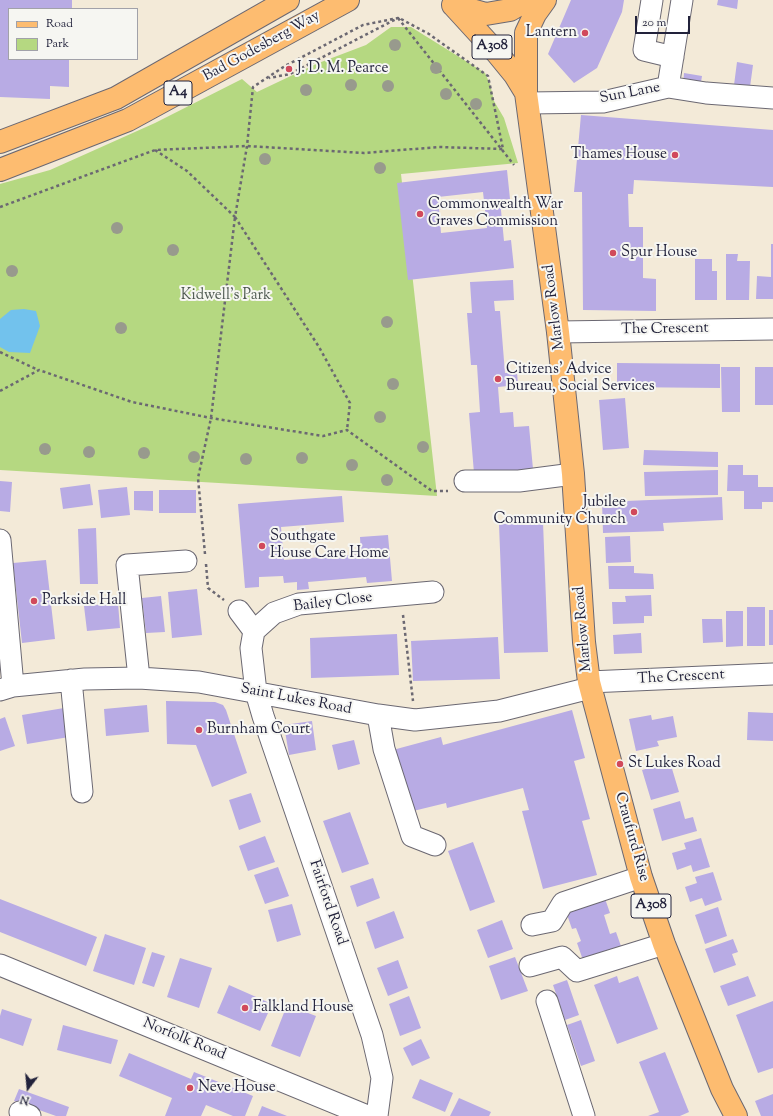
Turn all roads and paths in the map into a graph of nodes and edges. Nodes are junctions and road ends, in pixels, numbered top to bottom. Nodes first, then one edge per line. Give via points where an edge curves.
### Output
1 (288, 0) edge
2 (348, 0) edge
3 (545, 0) edge
4 (652, 0) edge
5 (682, 0) edge
6 (449, 3) edge
7 (515, 3) edge
8 (398, 18) junction
9 (673, 57) junction
10 (269, 78) junction
11 (668, 87) junction
12 (527, 98) junction
13 (773, 98) edge
14 (0, 142) edge
15 (247, 146) junction
16 (503, 149) junction
17 (155, 150) junction
18 (0, 170) edge
19 (0, 207) edge
20 (235, 217) junction
21 (773, 329) edge
22 (558, 332) junction
23 (0, 352) edge
24 (39, 370) junction
25 (0, 391) edge
26 (211, 418) junction
27 (347, 430) junction
28 (573, 474) junction
29 (460, 486) joint
30 (0, 540) edge
31 (186, 561) dead end
32 (433, 592) dead end
33 (401, 596) junction
34 (239, 611) joint
35 (254, 631) junction
36 (773, 674) edge
37 (139, 678) junction
38 (71, 680) junction
39 (589, 685) junction
40 (6, 688) edge
41 (256, 692) junction
42 (378, 715) junction
43 (415, 720) junction
44 (82, 792) dead end
45 (435, 845) dead end
46 (641, 877) junction
47 (532, 925) dead end
48 (664, 944) junction
49 (0, 965) edge
50 (530, 966) dead end
51 (547, 1001) dead end
52 (368, 1116) edge
53 (584, 1116) edge
54 (736, 1116) edge

1 - 14 main road, Bad Godesberg Way / A4 via 116,98
2 - 18 main road, Bad Godesberg Way / A4 via 128,120
3 - 12 main road, Marlow Road / A308 via 526,33
4 - 9 street via 644,50
5 - 9 street, Sun Lane
6 - 7 main road via 486,14
6 - 12 main road, Marlow Road / A308 via 497,52 515,74
8 - 10 path via 290,74
8 - 10 path via 363,25 285,66
8 - 16 path
8 - 16 path via 429,34 488,76
9 - 11 street, Sun Lane
10 - 15 path via 253,86
11 - 12 street, Sun Lane via 603,102
11 - 13 street via 706,93
12 - 22 main road, Marlow Road / A308
15 - 16 path via 364,154 439,147
15 - 17 path
15 - 20 path
17 - 19 path
17 - 20 path via 187,170
20 - 26 path
20 - 27 path via 319,347 350,403
21 - 22 street, The Crescent
22 - 28 main road, Marlow Road / A308
23 - 24 path
24 - 25 path
24 - 26 path via 132,402
26 - 27 path via 323,436
26 - 34 path via 198,478 208,588
27 - 29 path via 432,490
28 - 29 street
28 - 39 main road, Marlow Road / A308
30 - 40 street
31 - 37 street via 127,565
32 - 33 street, Bailey Close
33 - 35 street, Bailey Close via 299,604 274,613
33 - 43 path
34 - 35 street
35 - 41 street via 251,648
36 - 39 street, The Crescent
37 - 38 street, Saint Lukes Road
37 - 41 street, Saint Lukes Road via 199,682
38 - 40 street, Saint Lukes Road
38 - 44 street
39 - 43 street, Saint Lukes Road via 499,711
39 - 46 main road, Craufurd Rise / A308
41 - 42 street, Saint Lukes Road
41 - 52 street, Fairford Road via 372,1035 382,1078
42 - 43 street, Saint Lukes Road
42 - 45 street via 384,749 412,836
46 - 47 street via 563,903 552,921
46 - 48 main road, Craufurd Rise / A308
48 - 50 street via 576,971 562,957
48 - 54 main road, Craufurd Rise / A308 via 722,1089
49 - 52 street, Norfolk Road
51 - 53 street

